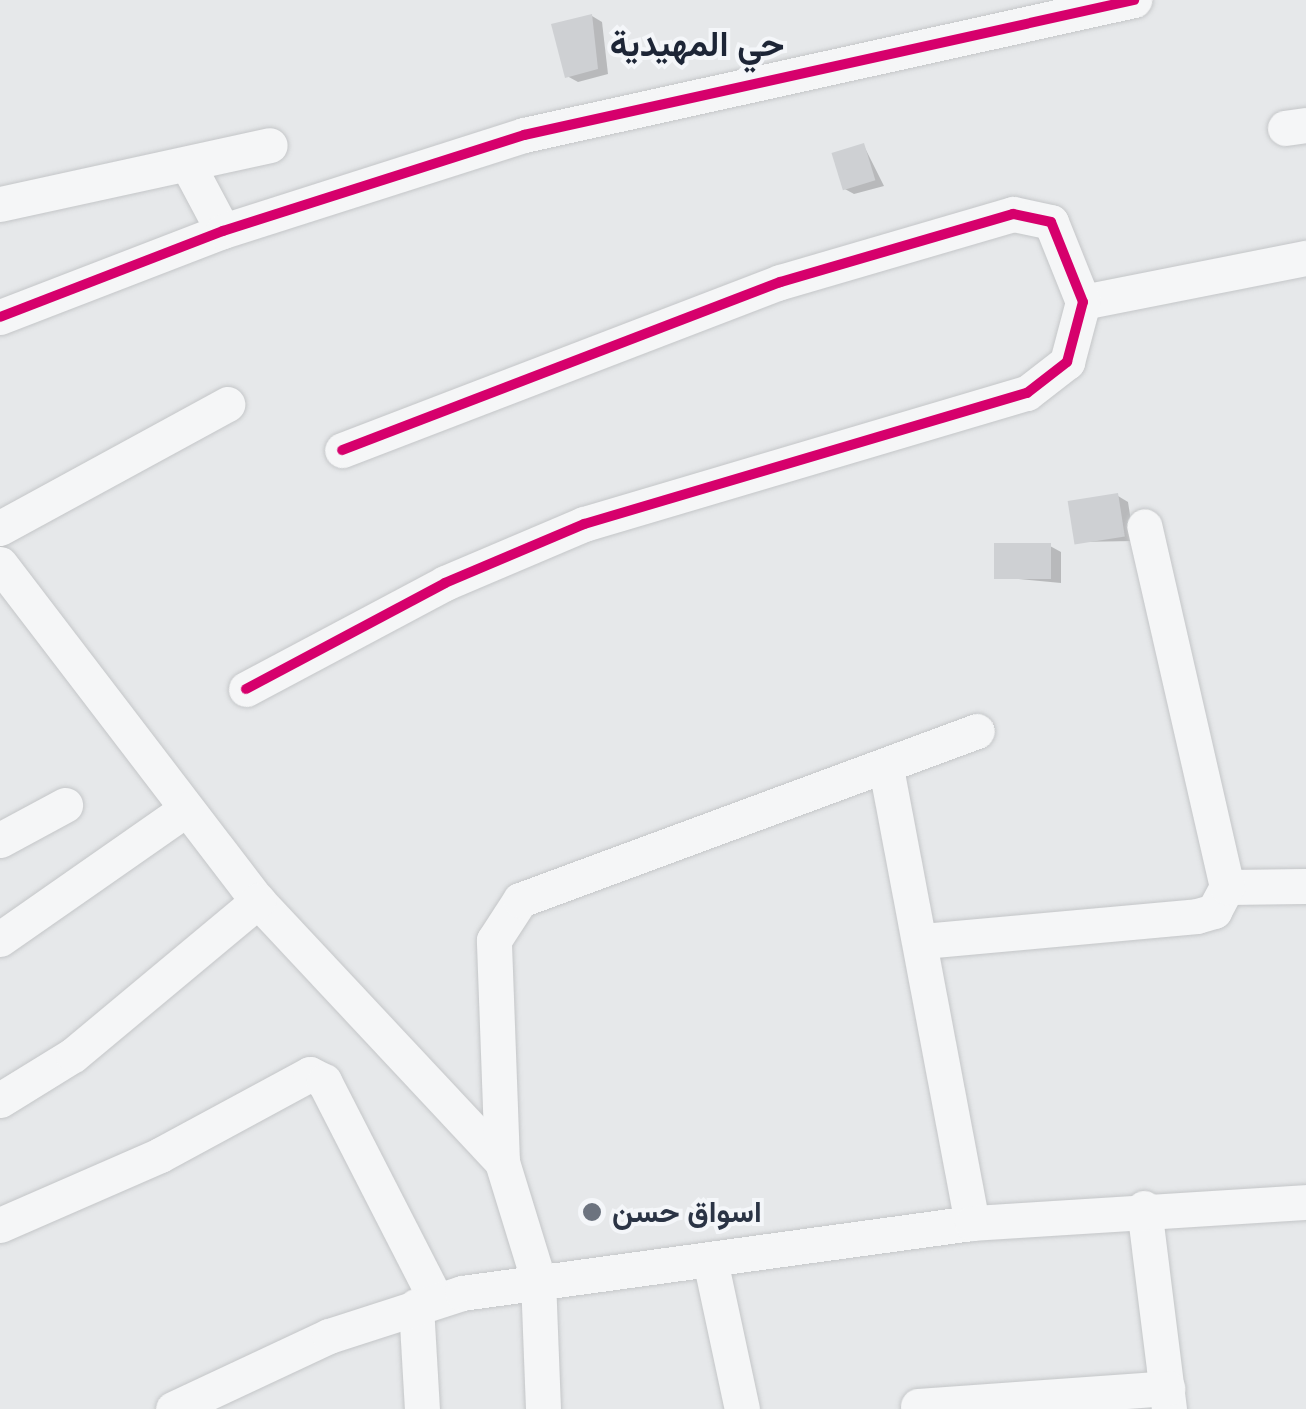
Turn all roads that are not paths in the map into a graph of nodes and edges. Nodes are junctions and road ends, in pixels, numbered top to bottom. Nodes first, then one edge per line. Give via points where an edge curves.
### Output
1 (1114, 2) edge
2 (270, 145) dead end
3 (190, 169) junction
4 (0, 204) edge
5 (223, 231) junction
6 (1306, 258) edge
7 (1083, 302) junction
8 (0, 317) edge
9 (227, 404) dead end
10 (342, 450) dead end
11 (1144, 526) dead end
12 (0, 528) edge
13 (0, 564) edge
14 (246, 689) dead end
15 (977, 731) dead end
16 (886, 768) junction
17 (66, 805) dead end
18 (185, 810) junction
19 (0, 840) edge
20 (1306, 886) edge
21 (1227, 887) junction
22 (258, 902) junction
23 (0, 939) edge
24 (922, 940) junction
25 (0, 1100) edge
26 (502, 1162) junction
27 (1306, 1202) edge
28 (1144, 1208) junction
29 (972, 1223) junction
30 (0, 1225) edge
31 (710, 1260) junction
32 (538, 1279) junction
33 (426, 1303) junction
34 (239, 1392) edge
35 (1168, 1398) edge
36 (918, 1406) dead end
37 (172, 1409) edge
38 (422, 1409) edge
39 (544, 1409) edge
40 (742, 1409) edge

1 - 5 street via 524,135
2 - 3 street
3 - 4 street
3 - 5 street
5 - 8 street
6 - 7 street
7 - 10 street via 1051,222 1013,214 780,282
7 - 14 street via 1066,362 1026,393 584,524 445,584
9 - 12 street
11 - 21 street
13 - 18 street
15 - 16 street
16 - 24 street
16 - 26 street via 520,900 494,940
17 - 19 street
18 - 22 street
18 - 23 street
20 - 21 street
21 - 24 street via 1214,911 1197,916
22 - 25 street via 87,1044
22 - 26 street
24 - 29 street
26 - 32 street
27 - 28 street
28 - 29 street
28 - 35 street
29 - 31 street
30 - 33 street via 160,1155 310,1074 324,1081
31 - 32 street
31 - 40 street
32 - 33 street
32 - 39 street
33 - 34 street
33 - 38 street
34 - 37 street
35 - 36 street

